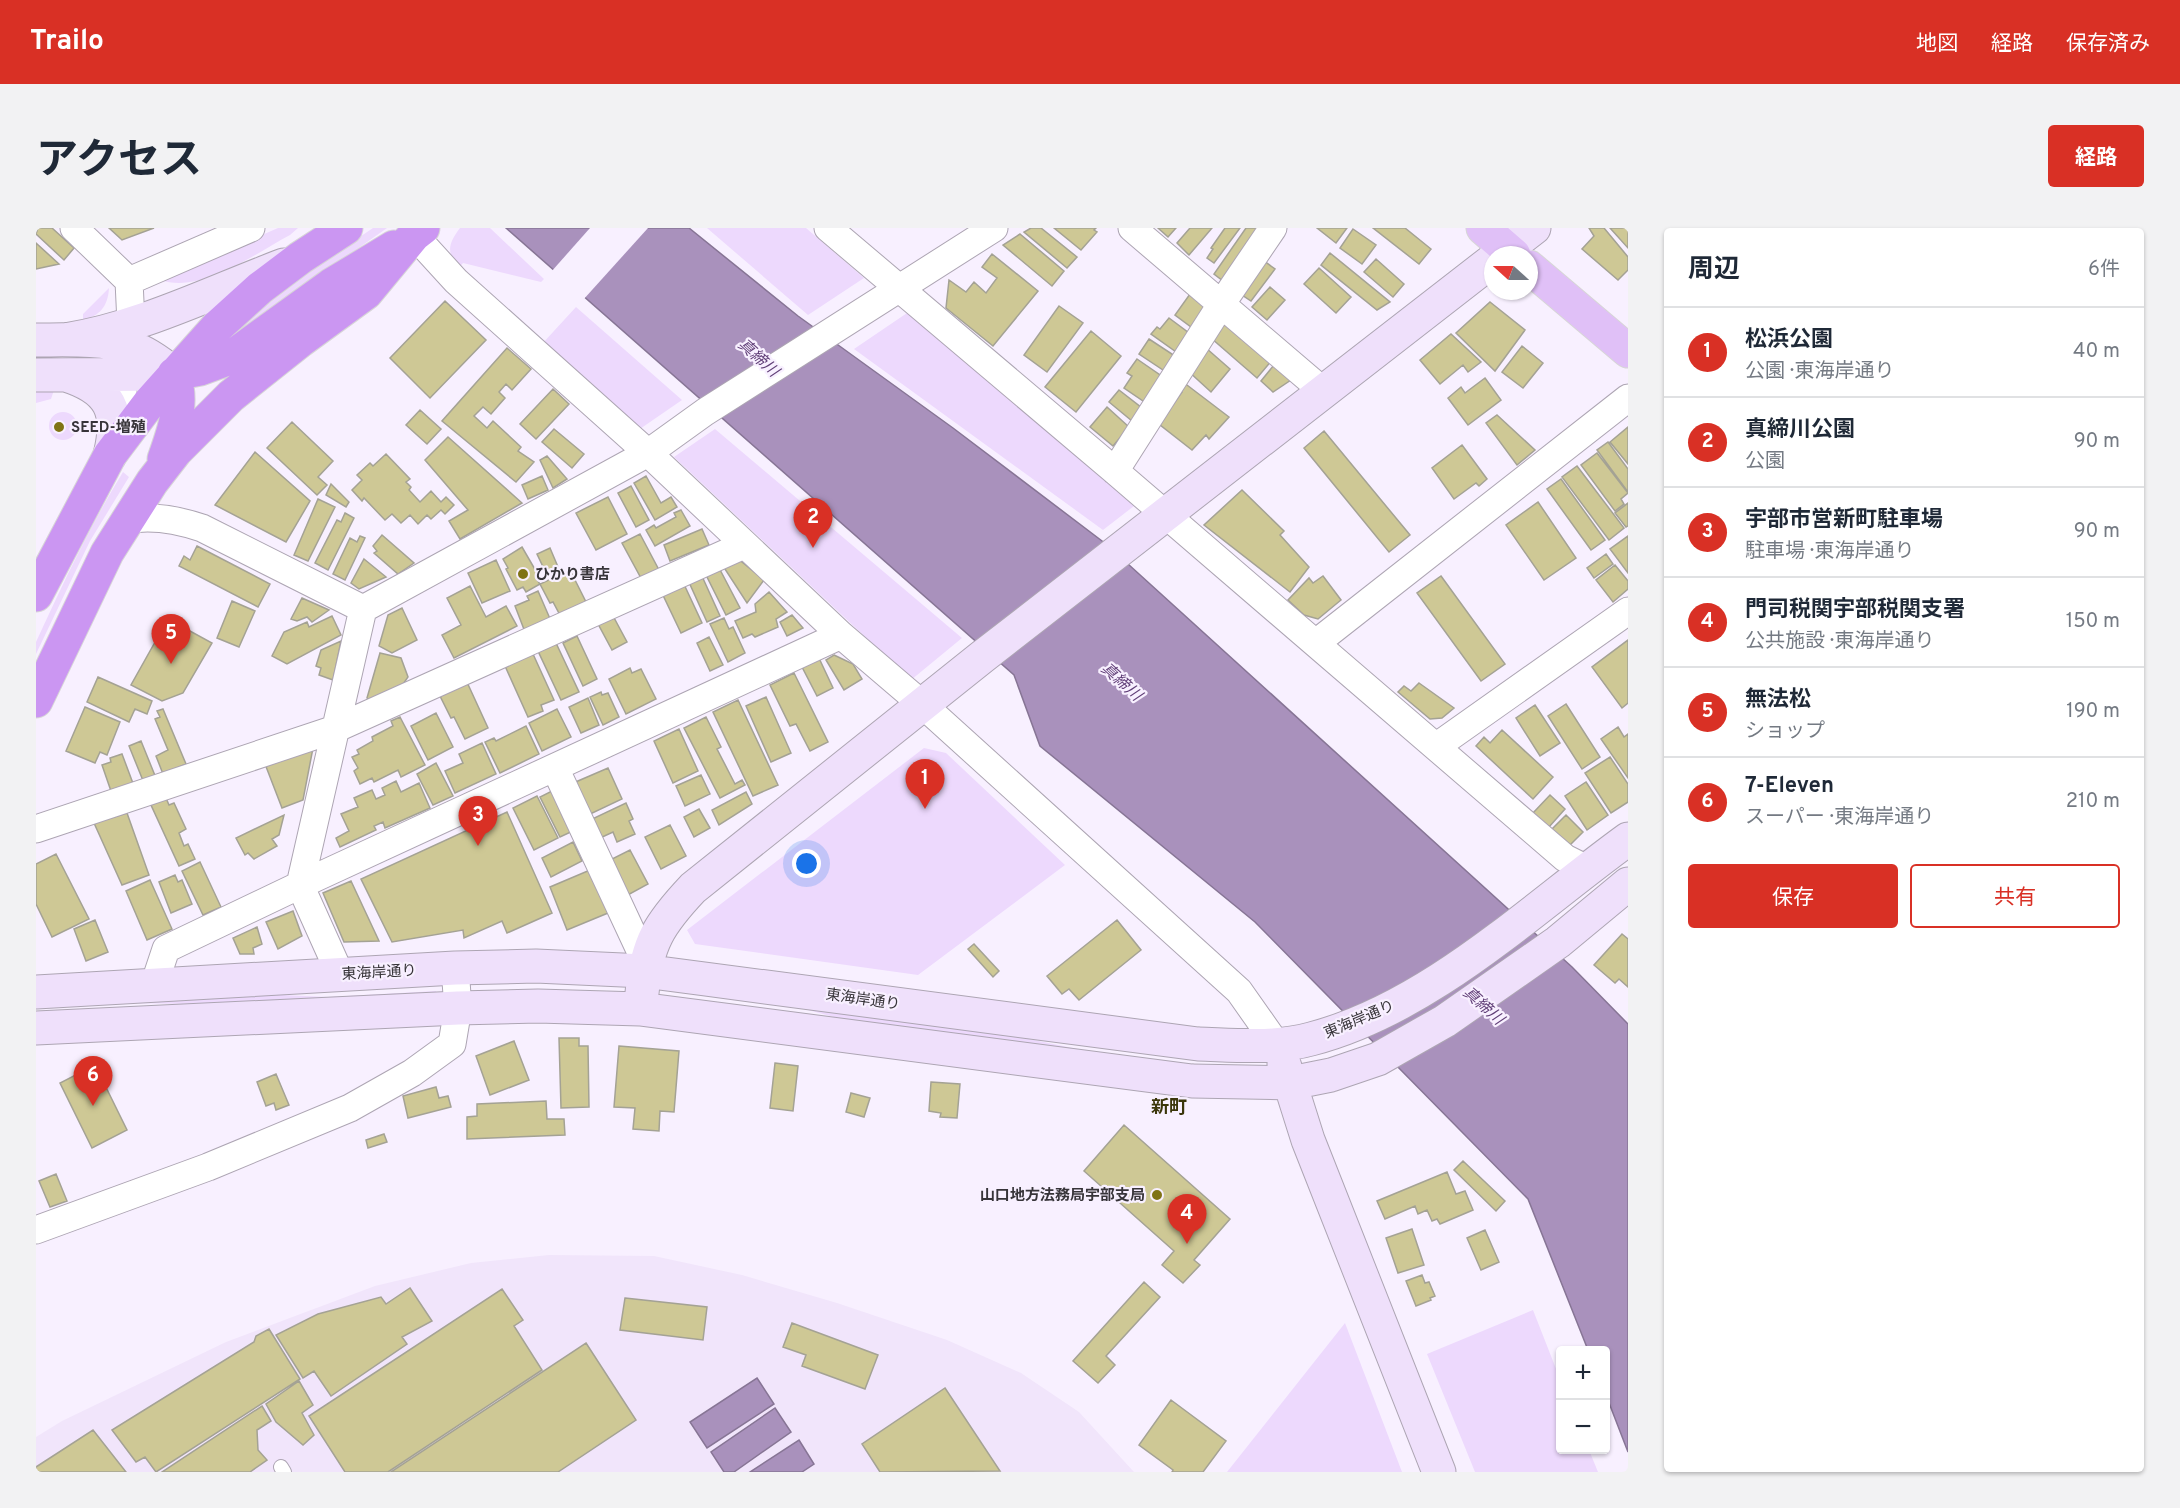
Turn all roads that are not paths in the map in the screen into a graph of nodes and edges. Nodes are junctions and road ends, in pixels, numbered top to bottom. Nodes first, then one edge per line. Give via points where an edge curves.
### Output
1 (74, 228) edge
2 (251, 228) edge
3 (346, 228) edge
4 (828, 228) edge
5 (994, 228) edge
6 (1131, 228) edge
7 (1273, 228) edge
8 (1534, 228) edge
9 (418, 231) edge
10 (1512, 246) edge
11 (300, 258) junction
12 (1484, 267) edge
13 (1538, 279) edge
14 (129, 281) junction
15 (899, 288) junction
16 (1221, 303) junction
17 (50, 340) edge
18 (129, 348) junction
19 (1628, 351) edge
20 (174, 374) junction
21 (50, 375) edge
22 (1323, 391) junction
23 (1628, 398) edge
24 (113, 445) junction
25 (648, 453) junction
26 (1115, 471) junction
27 (152, 482) junction
28 (1165, 516) junction
29 (127, 520) junction
30 (744, 545) junction
31 (36, 596) edge
32 (363, 609) junction
33 (1628, 611) edge
34 (842, 635) junction
35 (1316, 643) junction
36 (36, 701) edge
37 (923, 705) junction
38 (335, 729) junction
39 (1437, 746) junction
40 (555, 768) junction
41 (36, 829) edge
42 (1628, 839) edge
43 (1587, 868) junction
44 (300, 885) junction
45 (1625, 892) edge
46 (645, 967) junction
47 (455, 968) junction
48 (340, 974) junction
49 (154, 985) junction
50 (36, 992) edge
51 (458, 1008) junction
52 (640, 1009) junction
53 (36, 1028) edge
54 (1277, 1045) junction
55 (1291, 1083) junction
56 (36, 1230) edge
57 (1439, 1472) edge

1 - 14 street
2 - 14 street
3 - 11 highway
4 - 15 street
5 - 15 street
6 - 16 street
7 - 16 street
8 - 10 street
9 - 20 highway via 331,285 230,358
9 - 25 street via 456,281
9 - 27 highway via 366,293 231,396 199,426
11 - 18 street via 184,306
11 - 20 highway via 217,327
12 - 22 street
13 - 19 main road
14 - 18 street
15 - 25 street
15 - 26 street
16 - 22 street
16 - 26 street
17 - 18 street via 90,336
18 - 20 street
18 - 21 street
18 - 24 street
20 - 24 highway
20 - 27 highway via 179,388 176,423
21 - 24 street via 88,384 98,391 111,408 115,424
22 - 28 street
23 - 35 street
24 - 31 highway
25 - 30 street
25 - 32 street
26 - 28 street
27 - 29 highway
28 - 35 street
28 - 37 street
29 - 32 street via 152,518 202,528
29 - 36 highway
30 - 34 street
30 - 38 street
32 - 38 street
33 - 39 street
34 - 37 street
34 - 40 street
35 - 39 street
37 - 46 street via 693,888 667,915 652,942
37 - 54 street via 1239,991
38 - 41 street
38 - 44 street
39 - 43 street via 1565,858
40 - 44 street
40 - 46 street
42 - 43 street, 東海岸通り
43 - 45 street
43 - 54 street, 東海岸通り via 1475,955 1417,994 1349,1027 1310,1040
44 - 48 street
44 - 49 street via 166,949
45 - 55 street via 1445,1021 1378,1059
46 - 47 street, 東海岸通り
46 - 52 street
46 - 54 street, 東海岸通り via 1198,1044
47 - 48 street, 東海岸通り
47 - 51 street
48 - 49 street, 東海岸通り
49 - 50 street, 東海岸通り
51 - 52 street
51 - 53 street
51 - 56 street via 452,1044 412,1073 350,1108 208,1167
52 - 55 street via 1192,1081
54 - 55 street
55 - 57 street via 1308,1140

